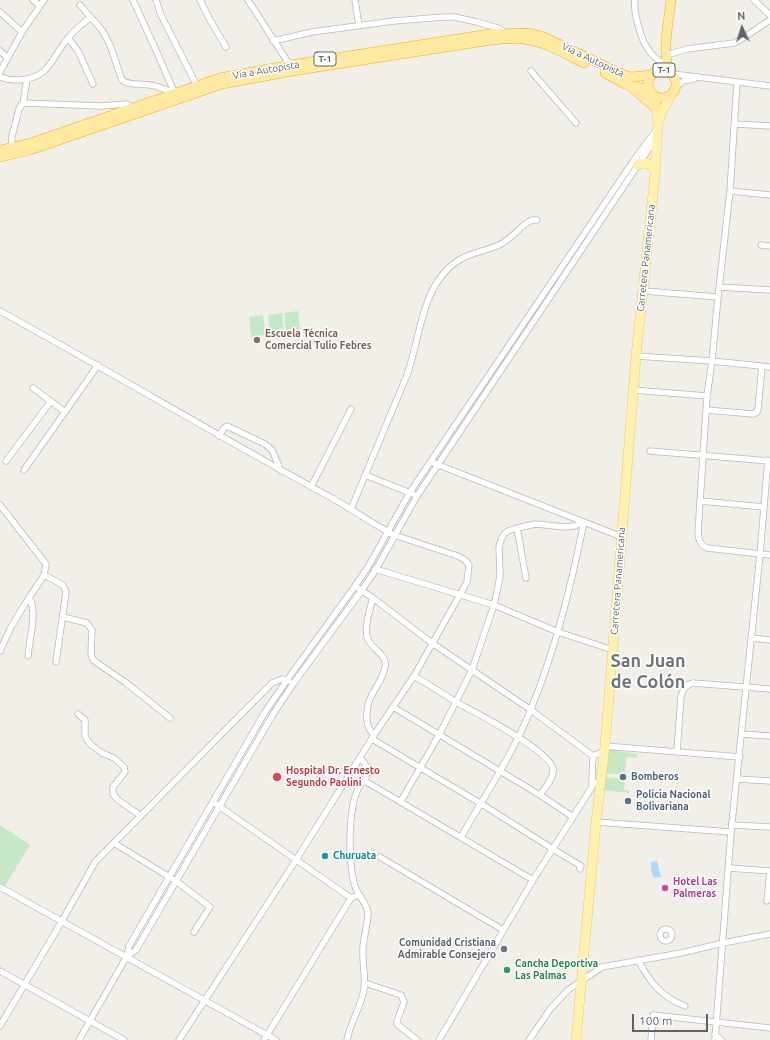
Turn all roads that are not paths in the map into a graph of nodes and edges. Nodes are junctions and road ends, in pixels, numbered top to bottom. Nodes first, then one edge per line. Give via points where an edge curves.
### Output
1 (33, 0) edge
2 (44, 0) edge
3 (133, 0) edge
4 (156, 0) edge
5 (200, 0) edge
6 (248, 0) edge
7 (356, 0) edge
8 (635, 0) edge
9 (671, 0) edge
10 (754, 0) edge
11 (80, 5) dead end
12 (40, 6) junction
13 (0, 12) edge
14 (770, 15) edge
15 (91, 17) junction
16 (770, 20) edge
17 (359, 26) junction
18 (22, 32) junction
19 (504, 33) junction
20 (68, 38) junction
21 (273, 41) junction
22 (226, 48) dead end
23 (0, 51) edge
24 (8, 58) junction
25 (660, 63) junction
26 (291, 68) junction
27 (531, 71) dead end
28 (0, 72) edge
29 (671, 73) junction
30 (0, 77) edge
31 (706, 78) junction
32 (27, 79) junction
33 (737, 82) junction
34 (93, 84) dead end
35 (629, 85) junction
36 (197, 86) junction
37 (770, 86) edge
38 (676, 87) junction
39 (651, 92) junction
40 (175, 94) junction
41 (671, 95) junction
42 (23, 104) junction
43 (133, 108) junction
44 (656, 108) junction
45 (576, 123) dead end
46 (735, 124) junction
47 (770, 126) edge
48 (658, 128) junction
49 (11, 148) junction
50 (0, 150) edge
51 (0, 157) edge
52 (637, 165) junction
53 (655, 169) junction
54 (730, 191) junction
55 (770, 195) edge
56 (537, 220) dead end
57 (761, 245) dead end
58 (770, 246) edge
59 (719, 287) junction
60 (770, 290) edge
61 (644, 291) junction
62 (718, 297) junction
63 (0, 311) edge
64 (636, 356) junction
65 (712, 361) junction
66 (98, 365) junction
67 (762, 366) junction
68 (770, 367) edge
69 (33, 388) dead end
70 (633, 390) junction
71 (707, 396) junction
72 (51, 401) junction
73 (351, 409) dead end
74 (706, 410) junction
75 (66, 412) junction
76 (219, 436) junction
77 (650, 451) dead end
78 (703, 455) junction
79 (6, 461) dead end
80 (769, 461) edge
81 (431, 462) junction
82 (438, 466) junction
83 (24, 470) dead end
84 (281, 471) junction
85 (365, 475) junction
86 (312, 487) junction
87 (410, 492) junction
88 (417, 496) junction
89 (700, 501) junction
90 (0, 505) edge
91 (764, 507) junction
92 (351, 509) junction
93 (584, 522) junction
94 (517, 528) junction
95 (387, 531) junction
96 (394, 535) junction
97 (622, 537) junction
98 (760, 554) junction
99 (770, 555) edge
100 (375, 569) junction
101 (44, 575) junction
102 (526, 578) dead end
103 (355, 586) junction
104 (362, 590) junction
105 (460, 594) junction
106 (29, 598) junction
107 (373, 598) junction
108 (494, 605) junction
109 (63, 617) junction
110 (558, 632) junction
111 (751, 638) junction
112 (770, 640) edge
113 (432, 643) junction
114 (613, 650) junction
115 (0, 651) edge
116 (28, 656) dead end
117 (56, 662) dead end
118 (472, 670) junction
119 (414, 676) junction
120 (287, 680) junction
121 (293, 684) junction
122 (746, 687) junction
123 (770, 689) edge
124 (456, 702) junction
125 (393, 707) junction
126 (531, 710) junction
127 (78, 714) dead end
128 (170, 718) dead end
129 (742, 734) junction
130 (439, 735) junction
131 (770, 736) edge
132 (373, 737) junction
133 (518, 737) junction
134 (605, 750) junction
135 (677, 752) junction
136 (593, 756) junction
137 (740, 757) junction
138 (360, 758) junction
139 (420, 767) junction
140 (500, 772) junction
141 (737, 779) junction
142 (592, 780) junction
143 (365, 781) junction
144 (770, 781) edge
145 (599, 789) junction
146 (540, 795) junction
147 (401, 801) junction
148 (213, 802) junction
149 (480, 803) junction
150 (220, 807) junction
151 (141, 816) junction
152 (573, 817) junction
153 (596, 822) junction
154 (732, 825) junction
155 (770, 827) edge
156 (731, 832) junction
157 (461, 837) junction
158 (114, 844) junction
159 (553, 850) junction
160 (380, 857) dead end
161 (296, 860) junction
162 (729, 868) junction
163 (580, 869) dead end
164 (770, 871) edge
165 (169, 878) junction
166 (533, 880) junction
167 (176, 882) junction
168 (1, 889) edge
169 (359, 895) junction
170 (351, 898) junction
171 (767, 901) dead end
172 (62, 922) junction
173 (503, 930) junction
174 (194, 932) dead end
175 (770, 934) edge
176 (723, 943) junction
177 (127, 956) junction
178 (638, 960) junction
179 (0, 971) edge
180 (581, 980) junction
181 (365, 983) junction
182 (24, 985) junction
183 (205, 1001) junction
184 (685, 1006) dead end
185 (90, 1021) junction
186 (716, 1023) junction
187 (0, 1026) edge
188 (770, 1028) edge
189 (715, 1037) edge
190 (266, 1038) edge
191 (79, 1040) edge
192 (124, 1040) edge
193 (179, 1040) edge
194 (276, 1040) edge
195 (347, 1040) edge
196 (417, 1040) edge
197 (439, 1040) edge
198 (529, 1040) edge
199 (576, 1040) edge
200 (651, 1040) edge
201 (721, 1040) edge

1 - 12 street
2 - 12 street
3 - 40 street
4 - 36 street
5 - 22 street
6 - 21 street
7 - 17 street
8 - 25 street via 637,20 646,47
9 - 25 highway, T-1
10 - 14 street
11 - 15 street
12 - 18 street
13 - 18 street
15 - 20 street
15 - 40 street via 110,45 125,83 150,85
16 - 25 street via 734,43 687,49 670,54
17 - 19 street via 449,17 477,22 502,30
17 - 21 street via 312,32
18 - 24 street
19 - 25 highway, Vía a Autopista / T-1 via 529,33 544,37 631,77
19 - 26 highway, Vía a Autopista / T-1
20 - 32 street via 44,72
20 - 34 street via 78,51
21 - 26 street
23 - 24 street
24 - 28 street
25 - 29 highway, T-1
25 - 29 highway, T-1 via 664,70
25 - 39 highway, T-1 via 649,80
26 - 35 highway, Vía a Autopista / T-1 via 491,40 528,39
26 - 36 highway, Vía a Autopista / T-1 via 220,78
26 - 51 highway, Vía a Autopista / T-1 via 222,84 30,150
27 - 45 street
29 - 31 street
29 - 38 highway, T-1 via 676,80
30 - 32 street via 12,80
31 - 33 street
31 - 38 street via 687,80
32 - 42 street
33 - 37 street
33 - 46 street
35 - 39 highway, Vía a Autopista / T-1
35 - 44 highway
36 - 40 highway, Vía a Autopista / T-1
38 - 41 highway, T-1
39 - 41 highway, T-1 via 661,97
39 - 44 main road, Carretera Panamericana
40 - 43 highway, Vía a Autopista / T-1
41 - 48 main road, Carretera Panamericana
42 - 43 street via 128,104
42 - 49 street via 19,109
43 - 49 highway, Vía a Autopista / T-1
44 - 48 main road, Carretera Panamericana
46 - 47 street
46 - 54 street
48 - 52 street
48 - 53 main road, Carretera Panamericana
48 - 81 street
49 - 50 highway, Vía a Autopista / T-1
52 - 53 main road via 649,163
52 - 82 street
53 - 61 main road, Carretera Panamericana
54 - 55 street
54 - 59 street
56 - 85 street via 528,222 498,246 477,251 459,260 437,281 420,326 413,360
57 - 58 street
59 - 60 street
59 - 62 street
61 - 62 street
61 - 64 main road, Carretera Panamericana
62 - 65 street
63 - 66 street
64 - 65 street
64 - 70 main road, Carretera Panamericana
65 - 67 street
65 - 71 street
66 - 75 street
66 - 76 street
67 - 68 street
67 - 74 street via 757,412 753,414
69 - 72 street
70 - 71 street
70 - 97 main road, Carretera Panamericana
71 - 74 street
72 - 75 street
72 - 79 street
73 - 86 street
74 - 78 street
75 - 83 street
76 - 84 street
76 - 84 street via 228,426 265,444 272,450
77 - 78 street
78 - 80 street
78 - 89 street
80 - 91 street
81 - 82 street
81 - 87 street
82 - 88 street
82 - 93 street
84 - 86 street
85 - 87 street
85 - 92 street
86 - 92 street
87 - 88 street
87 - 95 street
88 - 96 street
89 - 91 street
89 - 98 street via 698,538 702,546
90 - 101 street via 46,564
91 - 98 street
92 - 95 street
93 - 94 street via 564,527 536,524
93 - 97 street
93 - 110 street
94 - 102 street
94 - 108 street via 508,531 501,540 500,576
95 - 96 street
95 - 103 street
96 - 100 street
96 - 105 street via 466,561 469,565 467,582
97 - 114 main road, Carretera Panamericana
98 - 99 street
98 - 111 street
100 - 104 street
100 - 105 street
101 - 106 street
101 - 109 street via 63,585 66,595
103 - 104 street
103 - 120 street
104 - 107 street
104 - 121 street
105 - 108 street
105 - 113 street
106 - 115 street
106 - 116 street via 33,611
107 - 113 street
107 - 132 street via 366,636 384,658 386,665 367,705 367,725
108 - 110 street
108 - 118 street
109 - 117 street
109 - 128 street via 89,624 92,630 91,654 94,660
110 - 114 street
110 - 126 street
111 - 112 street
111 - 122 street
113 - 118 street
113 - 119 street
114 - 134 main road, Carretera Panamericana
118 - 124 street
118 - 126 street
119 - 124 street
119 - 125 street
120 - 121 street
120 - 148 street via 265,712
120 - 151 street via 282,678 272,683
121 - 150 street
122 - 123 street
122 - 129 street
122 - 135 street via 688,684 681,696
124 - 130 street
124 - 133 street
125 - 130 street
125 - 132 street
126 - 133 street
126 - 136 street
127 - 151 street via 84,720 85,736 90,744 124,767 125,772 114,787 113,794
129 - 131 street
129 - 137 street
130 - 139 street
130 - 140 street
132 - 138 street
132 - 139 street
133 - 140 street
133 - 146 street via 551,762 552,778
134 - 135 street
134 - 136 street
134 - 145 main road, Carretera Panamericana
135 - 137 street
136 - 142 street
137 - 141 street
138 - 143 street via 366,764
138 - 161 street
139 - 147 street
139 - 149 street
140 - 146 street
140 - 149 street
141 - 144 street
141 - 154 street
142 - 145 street
142 - 152 street via 592,787
143 - 147 street
143 - 169 street via 357,791 353,803 350,830 352,875
145 - 153 main road, Carretera Panamericana
146 - 152 street
147 - 157 street
148 - 150 street
148 - 165 street
149 - 157 street
149 - 159 street
150 - 161 street
150 - 167 street
151 - 158 street
152 - 159 street
153 - 156 street
153 - 180 main road, Carretera Panamericana
154 - 155 street
154 - 156 street
156 - 162 street
157 - 166 street
158 - 165 street
158 - 172 street via 95,862
159 - 163 street via 581,866
159 - 166 street
160 - 173 street
161 - 170 street
161 - 183 street
162 - 164 street
162 - 176 street
164 - 171 street
165 - 167 street
165 - 177 street via 129,946
166 - 173 street
167 - 174 street via 210,907
167 - 177 street via 136,950
168 - 172 street
169 - 170 street
169 - 181 street via 368,913 362,951
170 - 190 street
172 - 177 street
172 - 182 street
173 - 197 street
175 - 176 street
176 - 178 street
176 - 186 street
177 - 183 street
177 - 185 street
178 - 180 street via 602,967
178 - 184 street via 646,974 668,999
179 - 182 street
180 - 198 street via 550,1008
180 - 199 main road, Carretera Panamericana
181 - 195 street
181 - 196 street via 401,995 404,1002 397,1024
182 - 185 street
182 - 187 street
183 - 190 street
183 - 193 street
185 - 191 street
185 - 192 street
186 - 188 street
186 - 189 street
186 - 200 street via 653,1015
189 - 201 street
190 - 194 street

